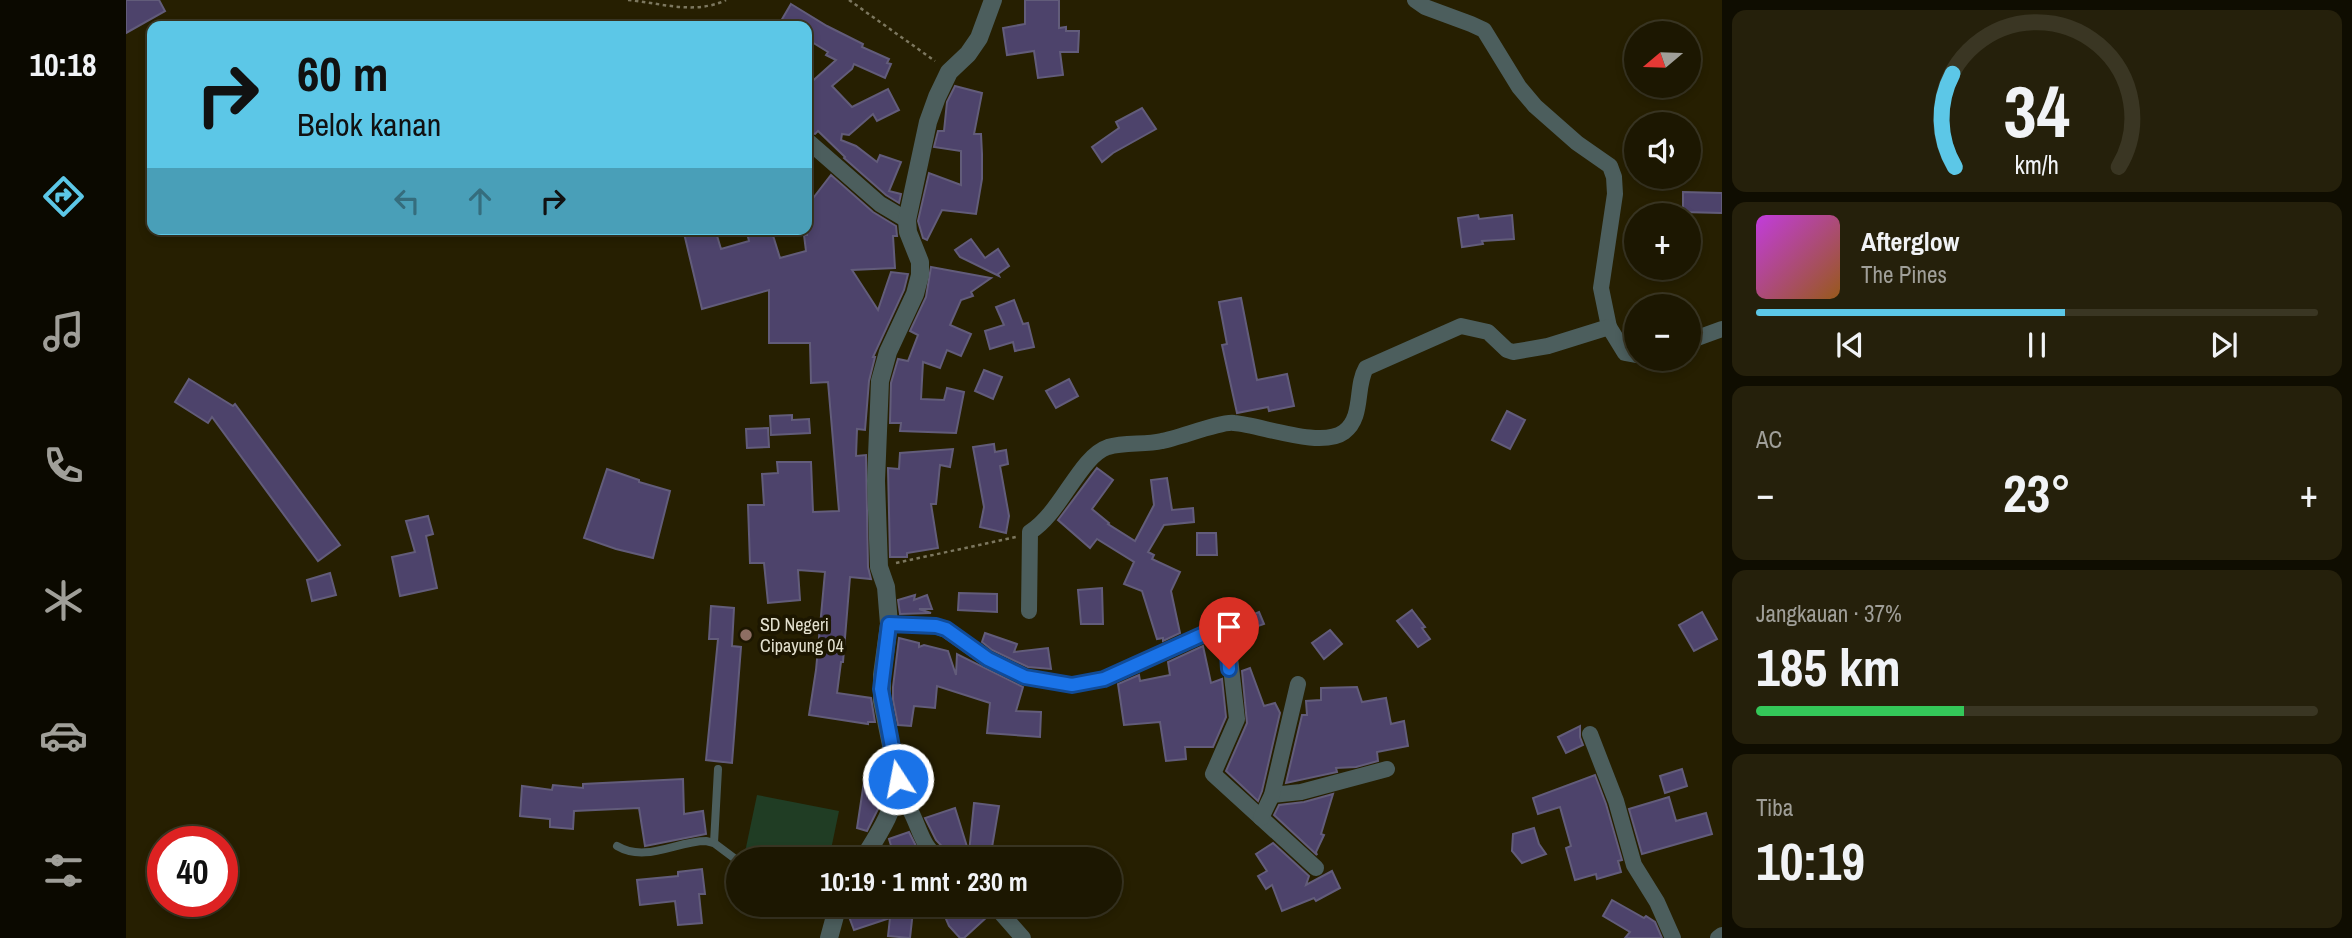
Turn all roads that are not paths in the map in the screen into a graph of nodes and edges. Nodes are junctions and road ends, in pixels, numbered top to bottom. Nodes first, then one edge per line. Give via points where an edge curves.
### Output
1 (993, 0) edge
2 (1415, 0) edge
3 (812, 145) edge
4 (907, 220) junction
5 (1609, 327) junction
6 (1722, 329) edge
7 (1701, 337) edge
8 (1624, 351) edge
9 (1029, 611) dead end
10 (889, 624) junction
11 (1298, 684) dead end
12 (1590, 734) dead end
13 (718, 769) dead end
14 (1387, 769) dead end
15 (897, 794) junction
16 (1272, 794) junction
17 (1261, 818) junction
18 (714, 843) junction
19 (617, 846) dead end
20 (870, 847) edge
21 (927, 847) edge
22 (726, 852) edge
23 (1315, 868) dead end
24 (835, 917) edge
25 (1005, 917) edge
26 (829, 938) edge
27 (1023, 938) edge
28 (1673, 938) edge

1 - 4 street via 979,38 949,72 937,96
2 - 5 street via 1484,30 1535,106 1609,166 1615,194 1601,288
3 - 4 street via 880,204
4 - 10 street via 920,269 915,294 880,381 878,567 886,587
5 - 8 street
5 - 9 street via 1513,352 1488,332 1461,326 1366,368 1353,424 1326,439 1233,422 1160,442 1109,446 1091,457 1046,519 1030,532
6 - 7 street
10 - 15 street via 881,689 897,769
10 - 17 street via 946,629 988,659 1025,677 1072,685 1104,679 1226,624 1237,719 1213,774
11 - 16 street
12 - 28 street via 1634,865
13 - 18 lane
14 - 16 street via 1301,792
15 - 20 street
15 - 21 street via 906,801
16 - 17 street
17 - 23 street
18 - 19 lane via 698,841 641,853
18 - 22 lane
24 - 26 street
25 - 27 street

